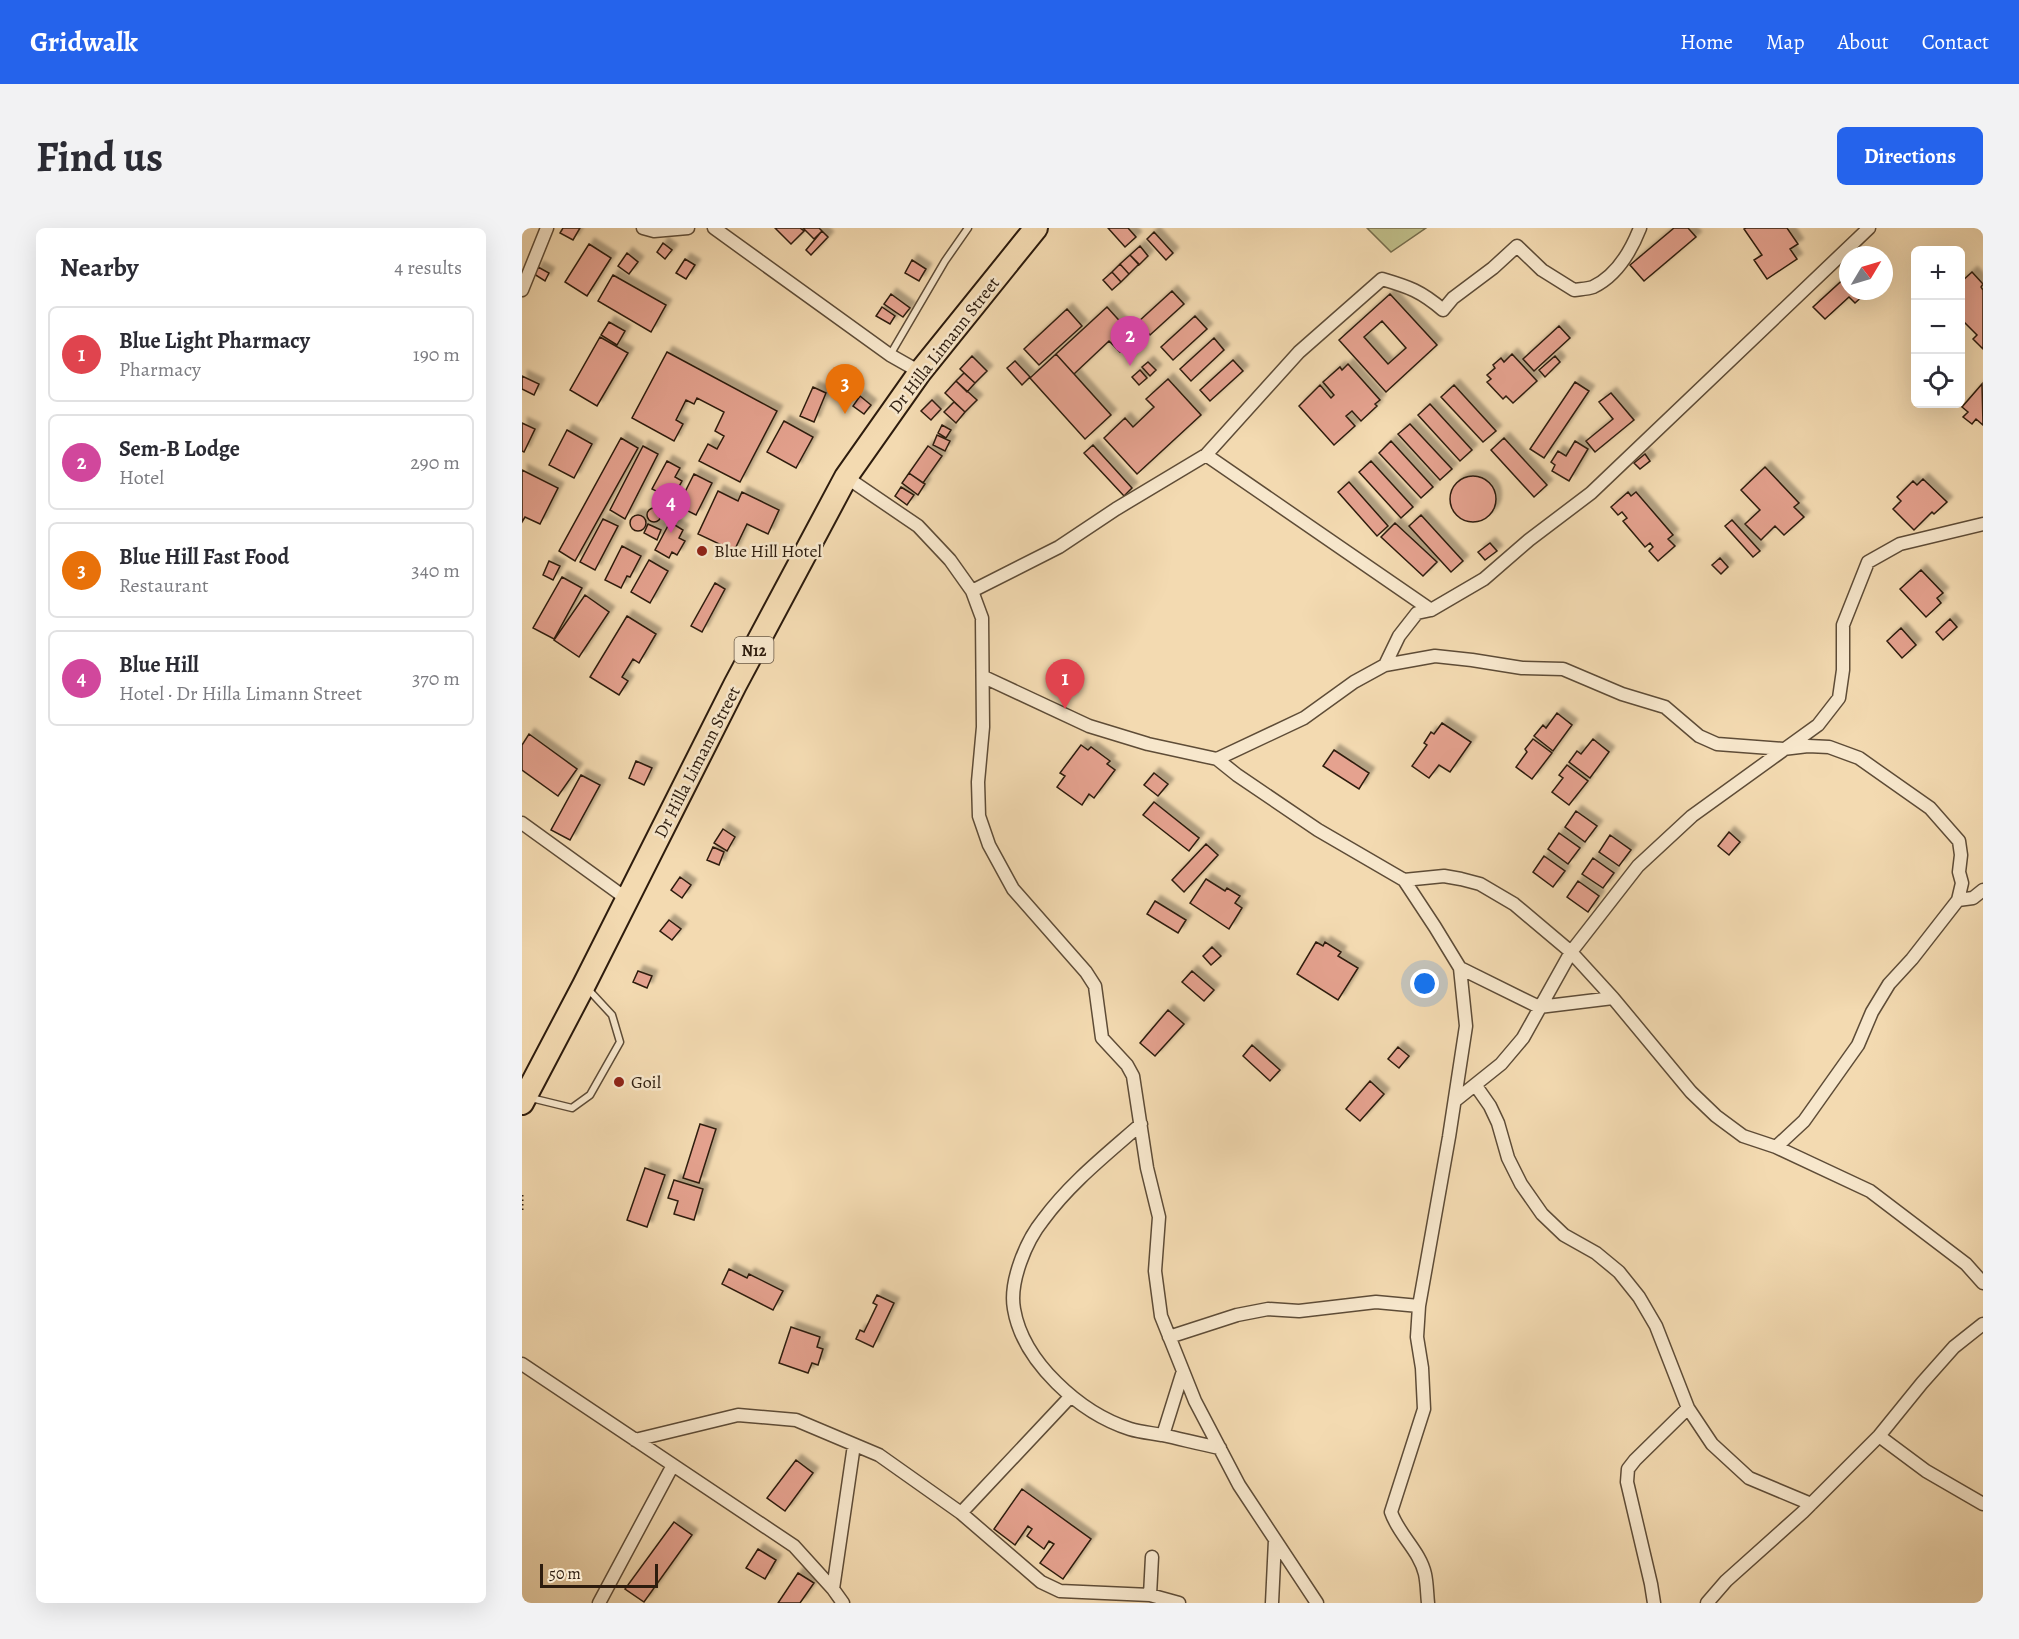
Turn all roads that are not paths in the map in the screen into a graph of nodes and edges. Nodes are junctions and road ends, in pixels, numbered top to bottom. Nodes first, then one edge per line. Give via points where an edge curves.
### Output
1 (547, 228) edge
2 (643, 228) edge
3 (688, 228) edge
4 (714, 228) edge
5 (968, 228) edge
6 (1036, 228) edge
7 (1640, 228) edge
8 (1869, 228) edge
9 (522, 290) edge
10 (890, 355) junction
11 (920, 372) junction
12 (1206, 455) junction
13 (846, 477) junction
14 (1983, 524) edge
15 (972, 591) junction
16 (1431, 610) junction
17 (1386, 665) junction
18 (984, 677) junction
19 (1783, 749) junction
20 (1217, 759) junction
21 (522, 823) edge
22 (1404, 880) junction
23 (1983, 890) edge
24 (627, 899) junction
25 (1958, 900) junction
26 (1571, 952) junction
27 (1460, 968) junction
28 (584, 985) junction
29 (1613, 998) junction
30 (1539, 1006) junction
31 (1476, 1086) junction
32 (524, 1100) edge
33 (1456, 1100) junction
34 (1141, 1124) junction
35 (1776, 1147) junction
36 (1983, 1283) edge
37 (1419, 1306) junction
38 (1983, 1324) edge
39 (1169, 1337) junction
40 (522, 1364) edge
41 (1183, 1371) junction
42 (1070, 1397) junction
43 (1689, 1408) junction
44 (1163, 1435) junction
45 (1879, 1436) junction
46 (635, 1440) junction
47 (854, 1445) junction
48 (1220, 1448) junction
49 (673, 1465) junction
50 (1811, 1504) junction
51 (1983, 1504) edge
52 (961, 1513) junction
53 (1275, 1540) junction
54 (1152, 1557) dead end
55 (833, 1588) junction
56 (1150, 1595) junction
57 (1112, 1598) edge
58 (599, 1603) edge
59 (843, 1603) edge
60 (1179, 1603) edge
61 (1272, 1603) edge
62 (1317, 1603) edge
63 (1428, 1603) edge
64 (1654, 1603) edge
65 (1707, 1603) edge

1 - 9 street
2 - 3 street
4 - 10 street
5 - 10 lane
6 - 11 highway, Dr Hilla Limann Street / N12
7 - 12 street via 1632,248 1614,271 1592,287 1574,290 1542,270 1517,246 1443,310 1425,295 1382,279 1299,352
8 - 16 street via 1591,493 1484,579
10 - 11 street
11 - 13 highway, Dr Hilla Limann Street / N12
12 - 15 street via 1059,547
12 - 16 street
13 - 15 street via 918,526
13 - 24 highway, Dr Hilla Limann Street / N12
14 - 19 street via 1900,543 1868,562 1843,625 1839,698 1818,725
15 - 18 street via 982,618
16 - 17 street via 1417,613 1398,636
17 - 19 street via 1436,656 1522,668 1563,669 1665,707 1699,736 1717,744
17 - 20 street via 1354,682 1304,718
18 - 20 street via 1089,726
18 - 34 street via 979,816 989,845 1013,889 1095,986 1102,1038 1128,1065 1133,1076
19 - 25 street via 1829,747 1859,758 1930,808 1959,841 1962,883
19 - 26 street via 1692,816 1638,866
20 - 22 street via 1318,831
21 - 24 street
22 - 26 street via 1444,876 1480,884 1514,904
22 - 27 street
23 - 25 street via 1973,898
24 - 28 highway, Dr Hilla Limann Street / N12
25 - 35 street via 1889,984 1858,1045 1804,1121
26 - 29 street
26 - 30 street
27 - 30 street
27 - 33 street via 1466,1026
28 - 32 highway, Dr Hilla Limann Street / N12
28 - 32 lane via 612,1016 620,1042 590,1095 572,1108
29 - 30 street
29 - 35 street via 1691,1092 1716,1116 1743,1136
30 - 31 street via 1522,1038
31 - 33 street
31 - 43 street via 1498,1123 1521,1184 1542,1214 1564,1235 1619,1272 1639,1297 1656,1326
33 - 37 street
34 - 39 street via 1159,1217 1155,1271 1161,1317
34 - 42 street via 1084,1175 1041,1221 1014,1282 1014,1309 1023,1338 1040,1365
35 - 36 street via 1870,1191 1966,1264
37 - 39 street via 1376,1302 1299,1311 1268,1309
37 - 63 street via 1417,1337 1424,1409 1391,1512 1425,1573
38 - 45 street via 1954,1347
39 - 41 street
40 - 46 street
41 - 44 street
41 - 48 street
42 - 44 street via 1130,1429
42 - 52 street
43 - 50 street via 1712,1444 1749,1478
43 - 64 street via 1628,1470 1627,1482
44 - 48 street
45 - 50 street
45 - 51 street via 1926,1471
46 - 47 street via 738,1415 796,1420
46 - 49 street
47 - 52 street via 879,1455
47 - 55 street
48 - 53 street
49 - 55 street via 794,1546
49 - 58 street
50 - 65 street
52 - 57 street via 1041,1582 1060,1592
53 - 61 street
53 - 62 street
54 - 56 street
55 - 59 street
56 - 57 street
56 - 60 street

